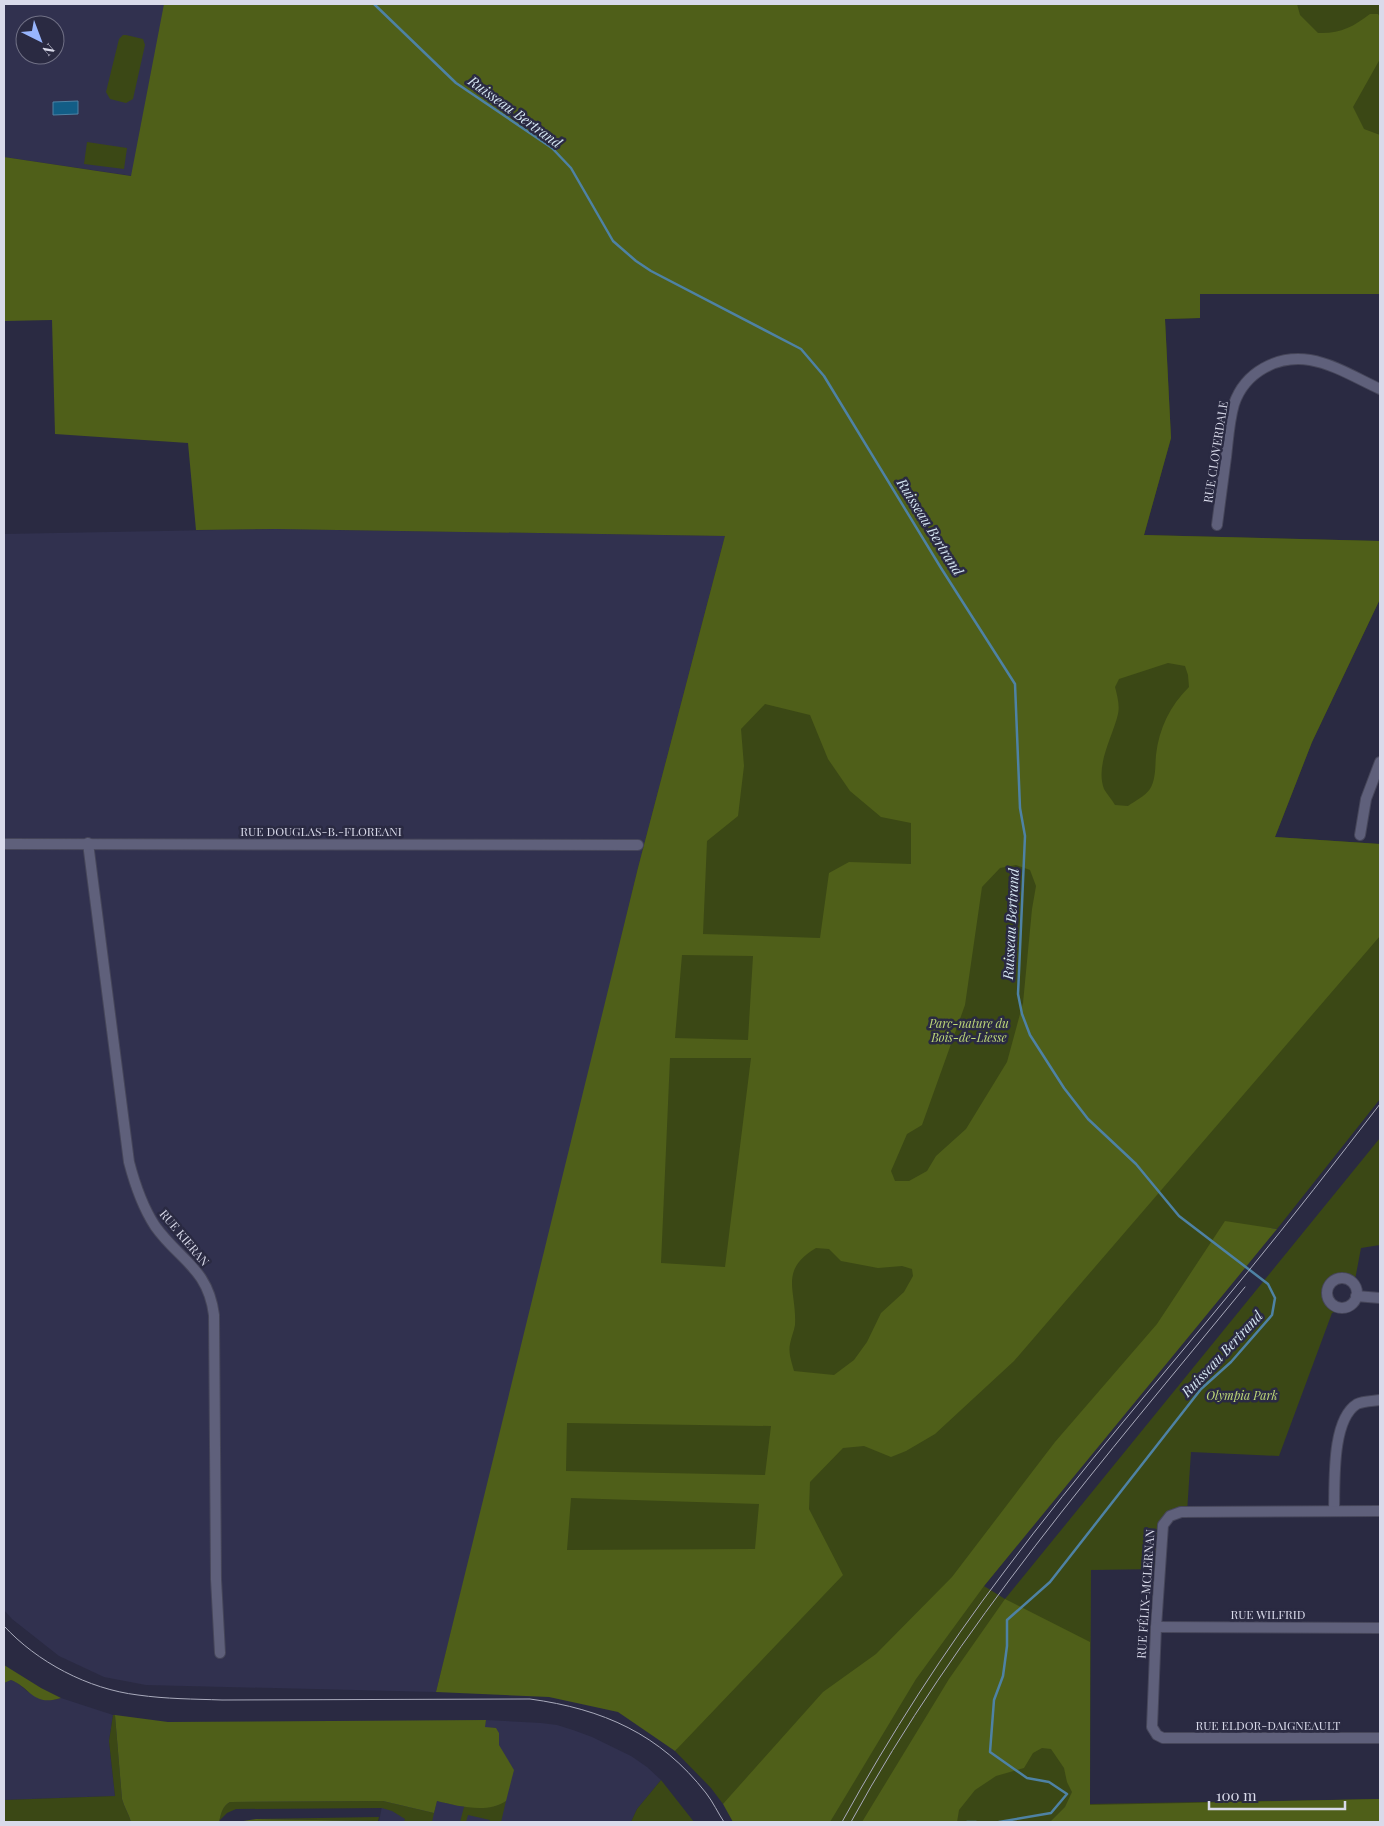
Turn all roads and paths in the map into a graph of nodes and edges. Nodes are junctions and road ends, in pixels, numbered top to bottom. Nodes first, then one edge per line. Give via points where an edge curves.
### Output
1 (1380, 390) edge
2 (1217, 525) dead end
3 (1380, 762) edge
4 (1360, 835) dead end
5 (88, 843) junction
6 (4, 844) edge
7 (638, 845) dead end
8 (1356, 1296) dead end
9 (1380, 1298) edge
10 (1380, 1400) edge
11 (1380, 1511) edge
12 (1334, 1512) junction
13 (1156, 1627) junction
14 (1380, 1628) edge
15 (220, 1653) dead end
16 (1157, 1735) joint
17 (1380, 1738) edge

1 - 2 street, RUE CLOVERDALE via 1309,360 1282,361 1254,374 1242,387 1232,412
3 - 4 street via 1366,799
5 - 6 street, RUE DOUGLAS-B.-FLOREANI
5 - 7 street, RUE DOUGLAS-B.-FLOREANI
5 - 15 street, RUE KIERAN via 129,1162 137,1192 157,1228 199,1274 212,1302
8 - 9 street
10 - 12 street via 1357,1404 1342,1424 1337,1438
11 - 12 street, RUE FÉLIX-MCLERNAN
12 - 13 street, RUE FÉLIX-MCLERNAN via 1181,1512 1170,1516 1163,1525
13 - 14 street, RUE WILFRID
13 - 16 street, RUE FÉLIX-MCLERNAN via 1152,1727
16 - 17 street, RUE ELDOR-DAIGNEAULT via 1173,1739

